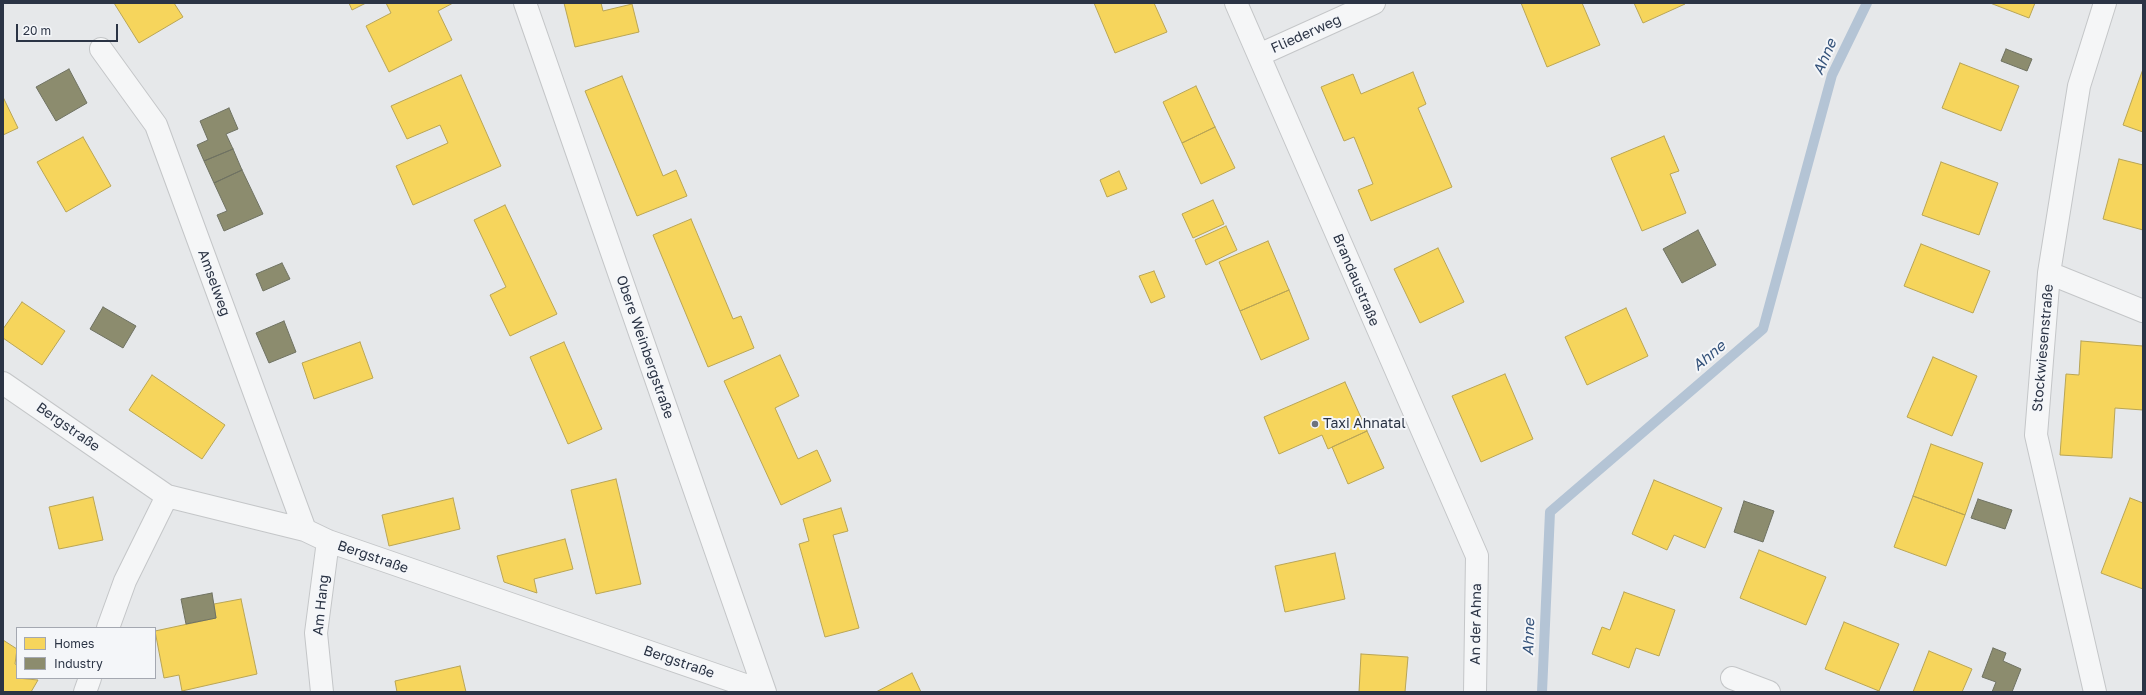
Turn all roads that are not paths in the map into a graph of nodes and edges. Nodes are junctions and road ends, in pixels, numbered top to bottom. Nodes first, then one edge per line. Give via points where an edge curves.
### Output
1 (525, 3) edge
2 (1236, 3) edge
3 (1374, 3) edge
4 (2106, 3) edge
5 (101, 49) dead end
6 (1259, 56) junction
7 (2049, 273) junction
8 (2143, 311) edge
9 (3, 382) edge
10 (167, 496) junction
11 (305, 530) junction
12 (328, 541) junction
13 (1477, 556) joint
14 (108, 627) edge
15 (1732, 678) dead end
16 (90, 679) edge
17 (85, 692) edge
18 (322, 692) edge
19 (765, 692) edge
20 (1475, 692) edge
21 (1768, 692) edge
22 (2095, 692) edge

1 - 19 street, Obere Weinbergstraße
2 - 6 street, Brandaustraße
3 - 6 street, Fliederweg
4 - 7 street, Stockwiesenstraße via 2079,86
5 - 11 street, Amselweg via 156,125
6 - 13 street, Brandaustraße
7 - 8 street
7 - 22 street, Stockwiesenstraße via 2036,435
9 - 10 street, Bergstraße
10 - 11 street, Bergstraße
10 - 14 street via 125,581
11 - 12 street, Bergstraße
12 - 18 street, Am Hang via 316,633
12 - 19 street, Bergstraße
13 - 20 street, An der Ahna
15 - 21 street
16 - 17 street

